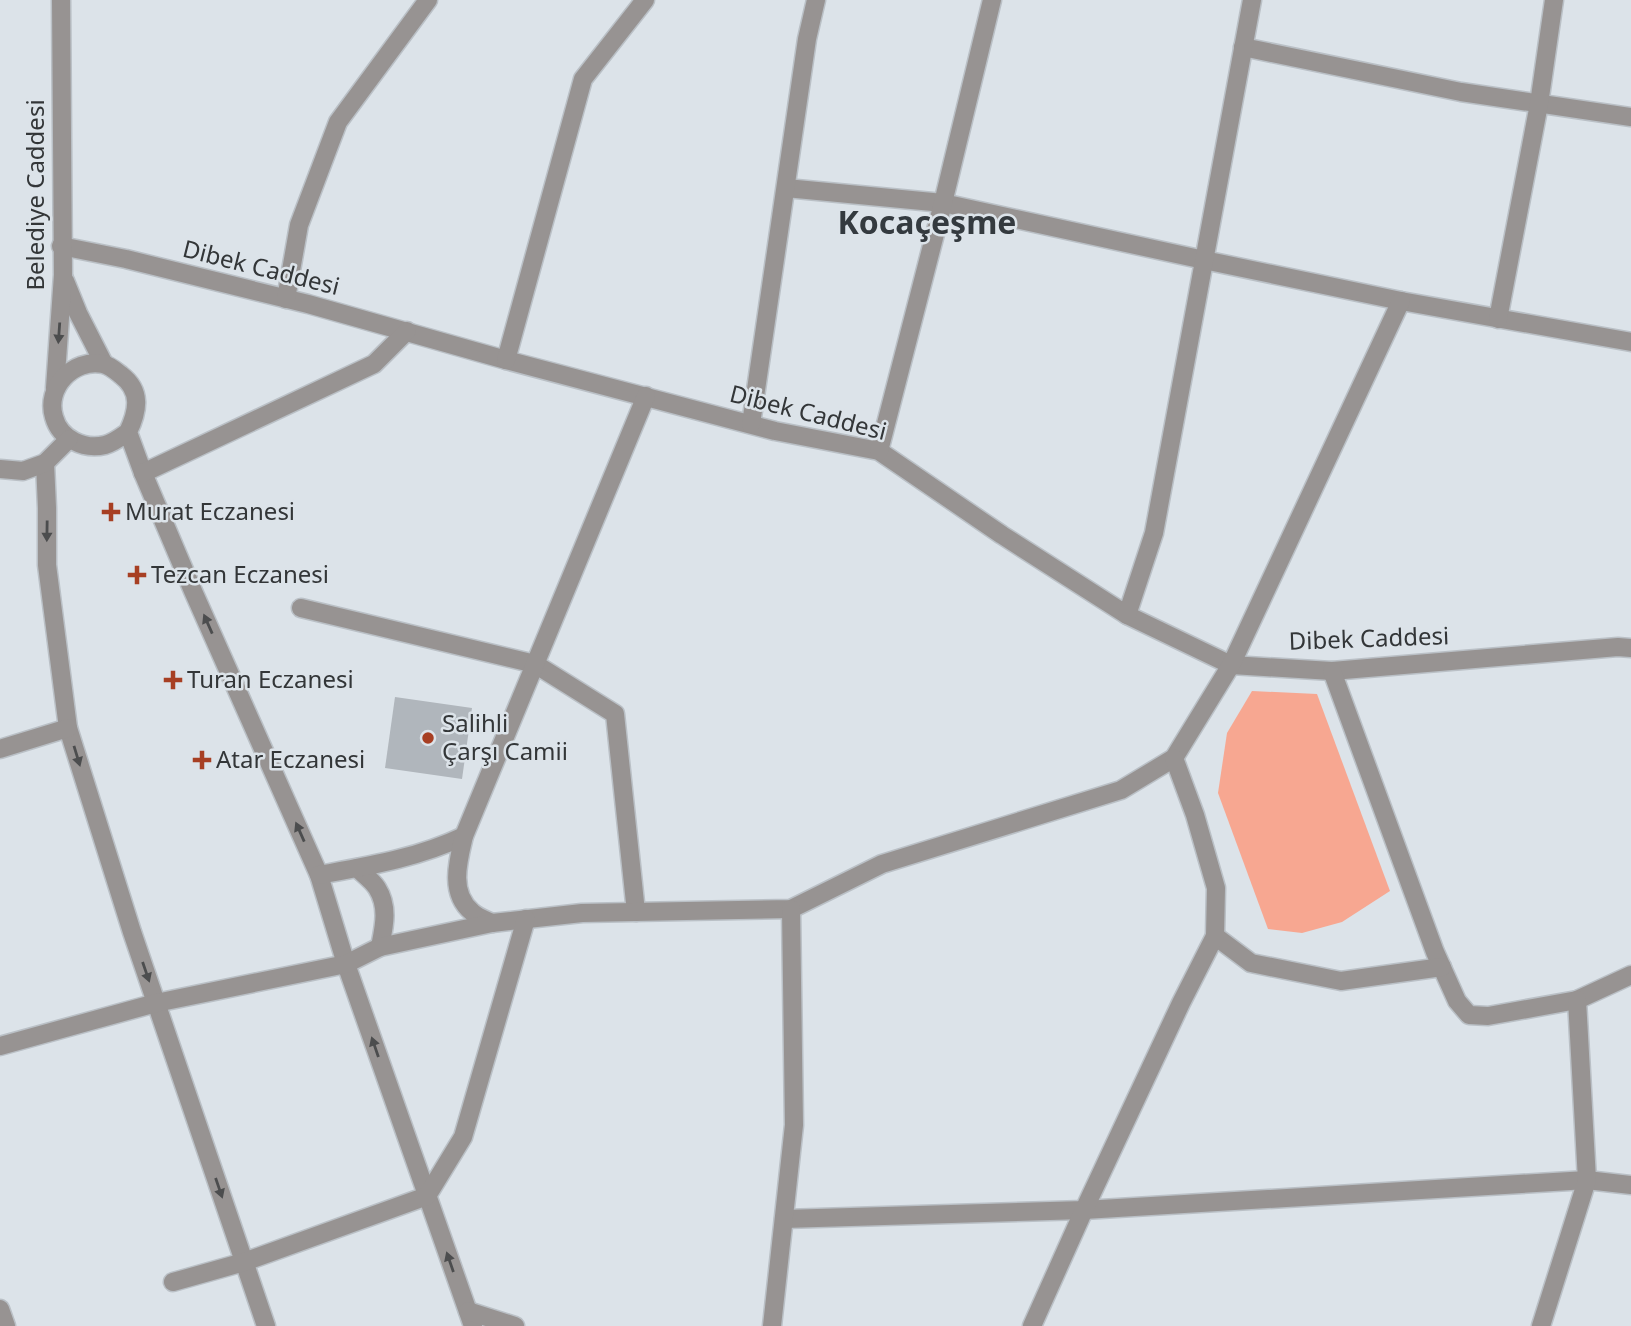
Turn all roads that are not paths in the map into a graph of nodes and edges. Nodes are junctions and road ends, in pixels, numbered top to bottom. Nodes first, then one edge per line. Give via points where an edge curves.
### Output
1 (61, 0) edge
2 (428, 0) edge
3 (645, 0) edge
4 (816, 0) edge
5 (992, 0) edge
6 (1252, 0) edge
7 (1554, 0) edge
8 (1243, 47) junction
9 (1539, 104) junction
10 (1631, 117) edge
11 (786, 188) junction
12 (943, 203) junction
13 (61, 246) junction
14 (1204, 260) junction
15 (63, 275) junction
16 (286, 299) junction
17 (1401, 301) junction
18 (1498, 319) junction
19 (407, 331) junction
20 (1631, 342) edge
21 (506, 359) junction
22 (104, 363) junction
23 (55, 390) junction
24 (646, 396) junction
25 (751, 424) junction
26 (128, 432) junction
27 (69, 439) junction
28 (879, 451) junction
29 (44, 463) junction
30 (0, 469) edge
31 (143, 473) junction
32 (301, 608) dead end
33 (1127, 615) junction
34 (1631, 648) edge
35 (535, 664) junction
36 (1231, 666) junction
37 (1332, 671) junction
38 (68, 728) junction
39 (0, 748) edge
40 (1174, 758) junction
41 (464, 836) junction
42 (357, 868) junction
43 (319, 875) junction
44 (791, 909) junction
45 (635, 912) junction
46 (526, 919) junction
47 (492, 923) junction
48 (1215, 936) junction
49 (380, 947) junction
50 (346, 964) junction
51 (1442, 967) junction
52 (1631, 975) edge
53 (1577, 1000) junction
54 (156, 1003) junction
55 (0, 1046) edge
56 (1587, 1180) junction
57 (1631, 1185) edge
58 (427, 1196) junction
59 (1084, 1210) junction
60 (784, 1220) junction
61 (244, 1262) junction
62 (173, 1282) dead end
63 (0, 1309) edge
64 (470, 1319) edge
65 (6, 1326) edge
66 (266, 1326) edge
67 (515, 1326) edge
68 (772, 1326) edge
69 (1032, 1326) edge
70 (1541, 1326) edge

1 - 13 street, Belediye Caddesi
2 - 16 street via 338,122 299,225
3 - 21 street via 583,79
4 - 11 street
5 - 12 street
6 - 8 street
7 - 9 street
8 - 9 street
8 - 14 street
9 - 10 street
9 - 18 street
11 - 12 street
11 - 25 street
12 - 14 street
12 - 28 street
13 - 15 street, Belediye Caddesi
13 - 16 street, Dibek Caddesi
14 - 17 street
14 - 33 street via 1154,533
15 - 22 street
15 -> 23 street, Belediye Caddesi
16 - 19 street, Dibek Caddesi
17 - 18 street
17 - 36 street
18 - 20 street
19 - 21 street, Dibek Caddesi
19 - 31 street via 374,364
21 - 24 street, Dibek Caddesi
22 - 23 street via 70,371
22 - 26 street via 125,377 136,396 137,409
23 - 27 street via 54,417
24 - 25 street, Dibek Caddesi
24 - 35 street
25 - 28 street, Dibek Caddesi
26 - 27 street via 94,447
26 - 31 street
27 - 29 street
28 - 33 street, Dibek Caddesi
29 - 30 street via 23,471
29 -> 38 street via 47,565
43 -> 31 street
32 - 35 street
33 - 36 street, Dibek Caddesi
34 - 37 street, Dibek Caddesi
35 - 41 street
35 - 45 street via 615,714
36 - 37 street, Dibek Caddesi
36 - 40 street
37 - 51 street
38 - 39 street
38 -> 54 street
40 - 44 street via 1121,790 882,864
40 - 48 street via 1216,888
41 - 42 street
41 - 47 street via 457,867 459,896 472,912
42 - 43 street
42 - 49 street via 382,898 386,918
43 - 50 street
44 - 45 street
44 - 60 street via 794,1125
45 - 46 street
46 - 47 street
46 - 58 street via 463,1137
47 - 49 street
48 - 51 street via 1251,962 1341,981
48 - 59 street
49 - 50 street
50 - 54 street
58 -> 50 street
51 - 53 street via 1457,1001 1469,1015 1488,1016
52 - 53 street
53 - 56 street
54 - 55 street
54 -> 61 street
56 - 57 street
56 - 59 street
56 - 70 street
58 - 61 street
64 -> 58 street
59 - 60 street
59 - 69 street
60 - 68 street
61 - 62 street
61 - 66 street
63 - 65 street
64 - 67 street

